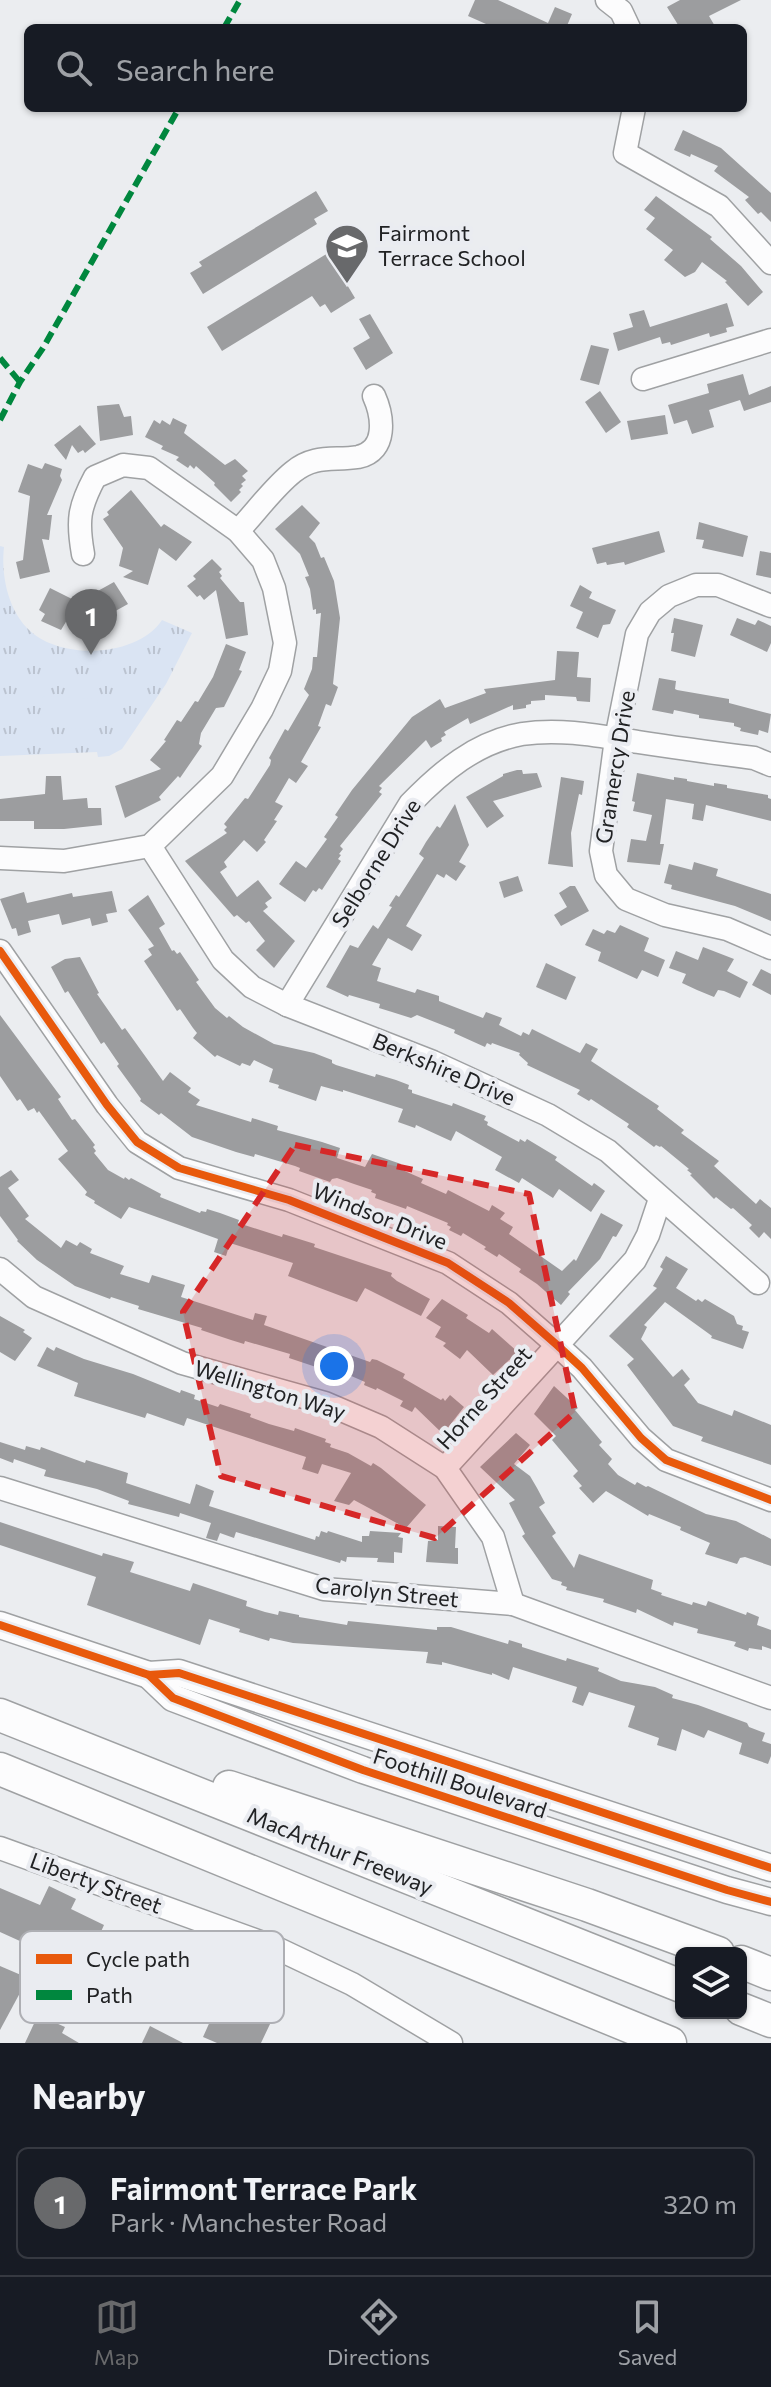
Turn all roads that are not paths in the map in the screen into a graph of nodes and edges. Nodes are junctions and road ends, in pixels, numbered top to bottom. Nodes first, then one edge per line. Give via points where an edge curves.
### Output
1 (607, 0) edge
2 (627, 24) edge
3 (633, 112) edge
4 (771, 263) edge
5 (771, 340) edge
6 (643, 379) dead end
7 (374, 396) dead end
8 (238, 531) junction
9 (83, 554) dead end
10 (771, 606) edge
11 (616, 739) junction
12 (771, 765) edge
13 (150, 846) junction
14 (0, 858) edge
15 (771, 948) edge
16 (0, 951) edge
17 (287, 1005) junction
18 (660, 1199) junction
19 (0, 1269) edge
20 (758, 1283) dead end
21 (557, 1345) junction
22 (445, 1468) junction
23 (0, 1488) edge
24 (771, 1500) edge
25 (513, 1604) junction
26 (0, 1625) edge
27 (149, 1675) junction
28 (771, 1698) edge
29 (0, 1715) edge
30 (85, 1749) junction
31 (0, 1769) edge
32 (0, 1848) edge
33 (771, 1868) edge
34 (771, 1902) edge
35 (230, 1931) edge
36 (702, 1947) edge
37 (284, 1952) edge
38 (747, 1964) edge
39 (771, 1974) edge
40 (675, 1984) edge
41 (560, 1998) junction
42 (747, 2011) edge
43 (771, 2021) edge
44 (451, 2043) edge
45 (616, 2043) edge
46 (670, 2043) edge

1 - 2 street
3 - 4 street via 625,153 719,206
5 - 6 street
7 - 8 street via 383,424 380,440 367,454 319,458 294,470
8 - 9 street via 149,468 123,465 95,477 81,503
8 - 13 street via 263,560 274,588 285,643 280,671 222,776
10 - 11 street, Gramercy Drive via 718,585 696,585 669,596 650,612 637,634
11 - 12 street, Selborne Drive via 754,758
11 - 15 street, Gramercy Drive via 601,851 606,875 626,899
11 - 17 street, Selborne Drive via 565,732 521,734 462,757 435,778 410,804
13 - 14 street via 64,861
13 - 17 street, Berkshire Drive via 223,960 252,987
16 - 21 street, Windsor Drive via 137,1142 179,1168 289,1200 448,1263 509,1303
17 - 18 street, Berkshire Drive via 433,1062 548,1115 608,1151
18 - 20 street, Berkshire Drive
18 - 21 street, Horne Street via 635,1260
19 - 22 street, Wellington Way via 34,1297 182,1363 325,1403 381,1427
21 - 22 street, Horne Street
21 - 24 street, Windsor Drive via 666,1460
22 - 25 street, Wellington Way via 493,1537
23 - 25 street, Carolyn Street via 324,1589
25 - 28 street, Carolyn Street
26 - 27 main road, Foothill Boulevard
27 - 33 main road, Foothill Boulevard via 179,1673
27 - 34 main road, Foothill Boulevard via 173,1698 363,1770
29 - 30 highway, MacArthur Freeway
30 - 36 highway via 291,1805
30 - 40 highway, MacArthur Freeway
31 - 41 highway
32 - 35 street, Liberty Street
37 - 44 street, Liberty Street via 352,1984
38 - 39 highway
41 - 45 highway via 583,2026
41 - 46 highway
42 - 43 highway

